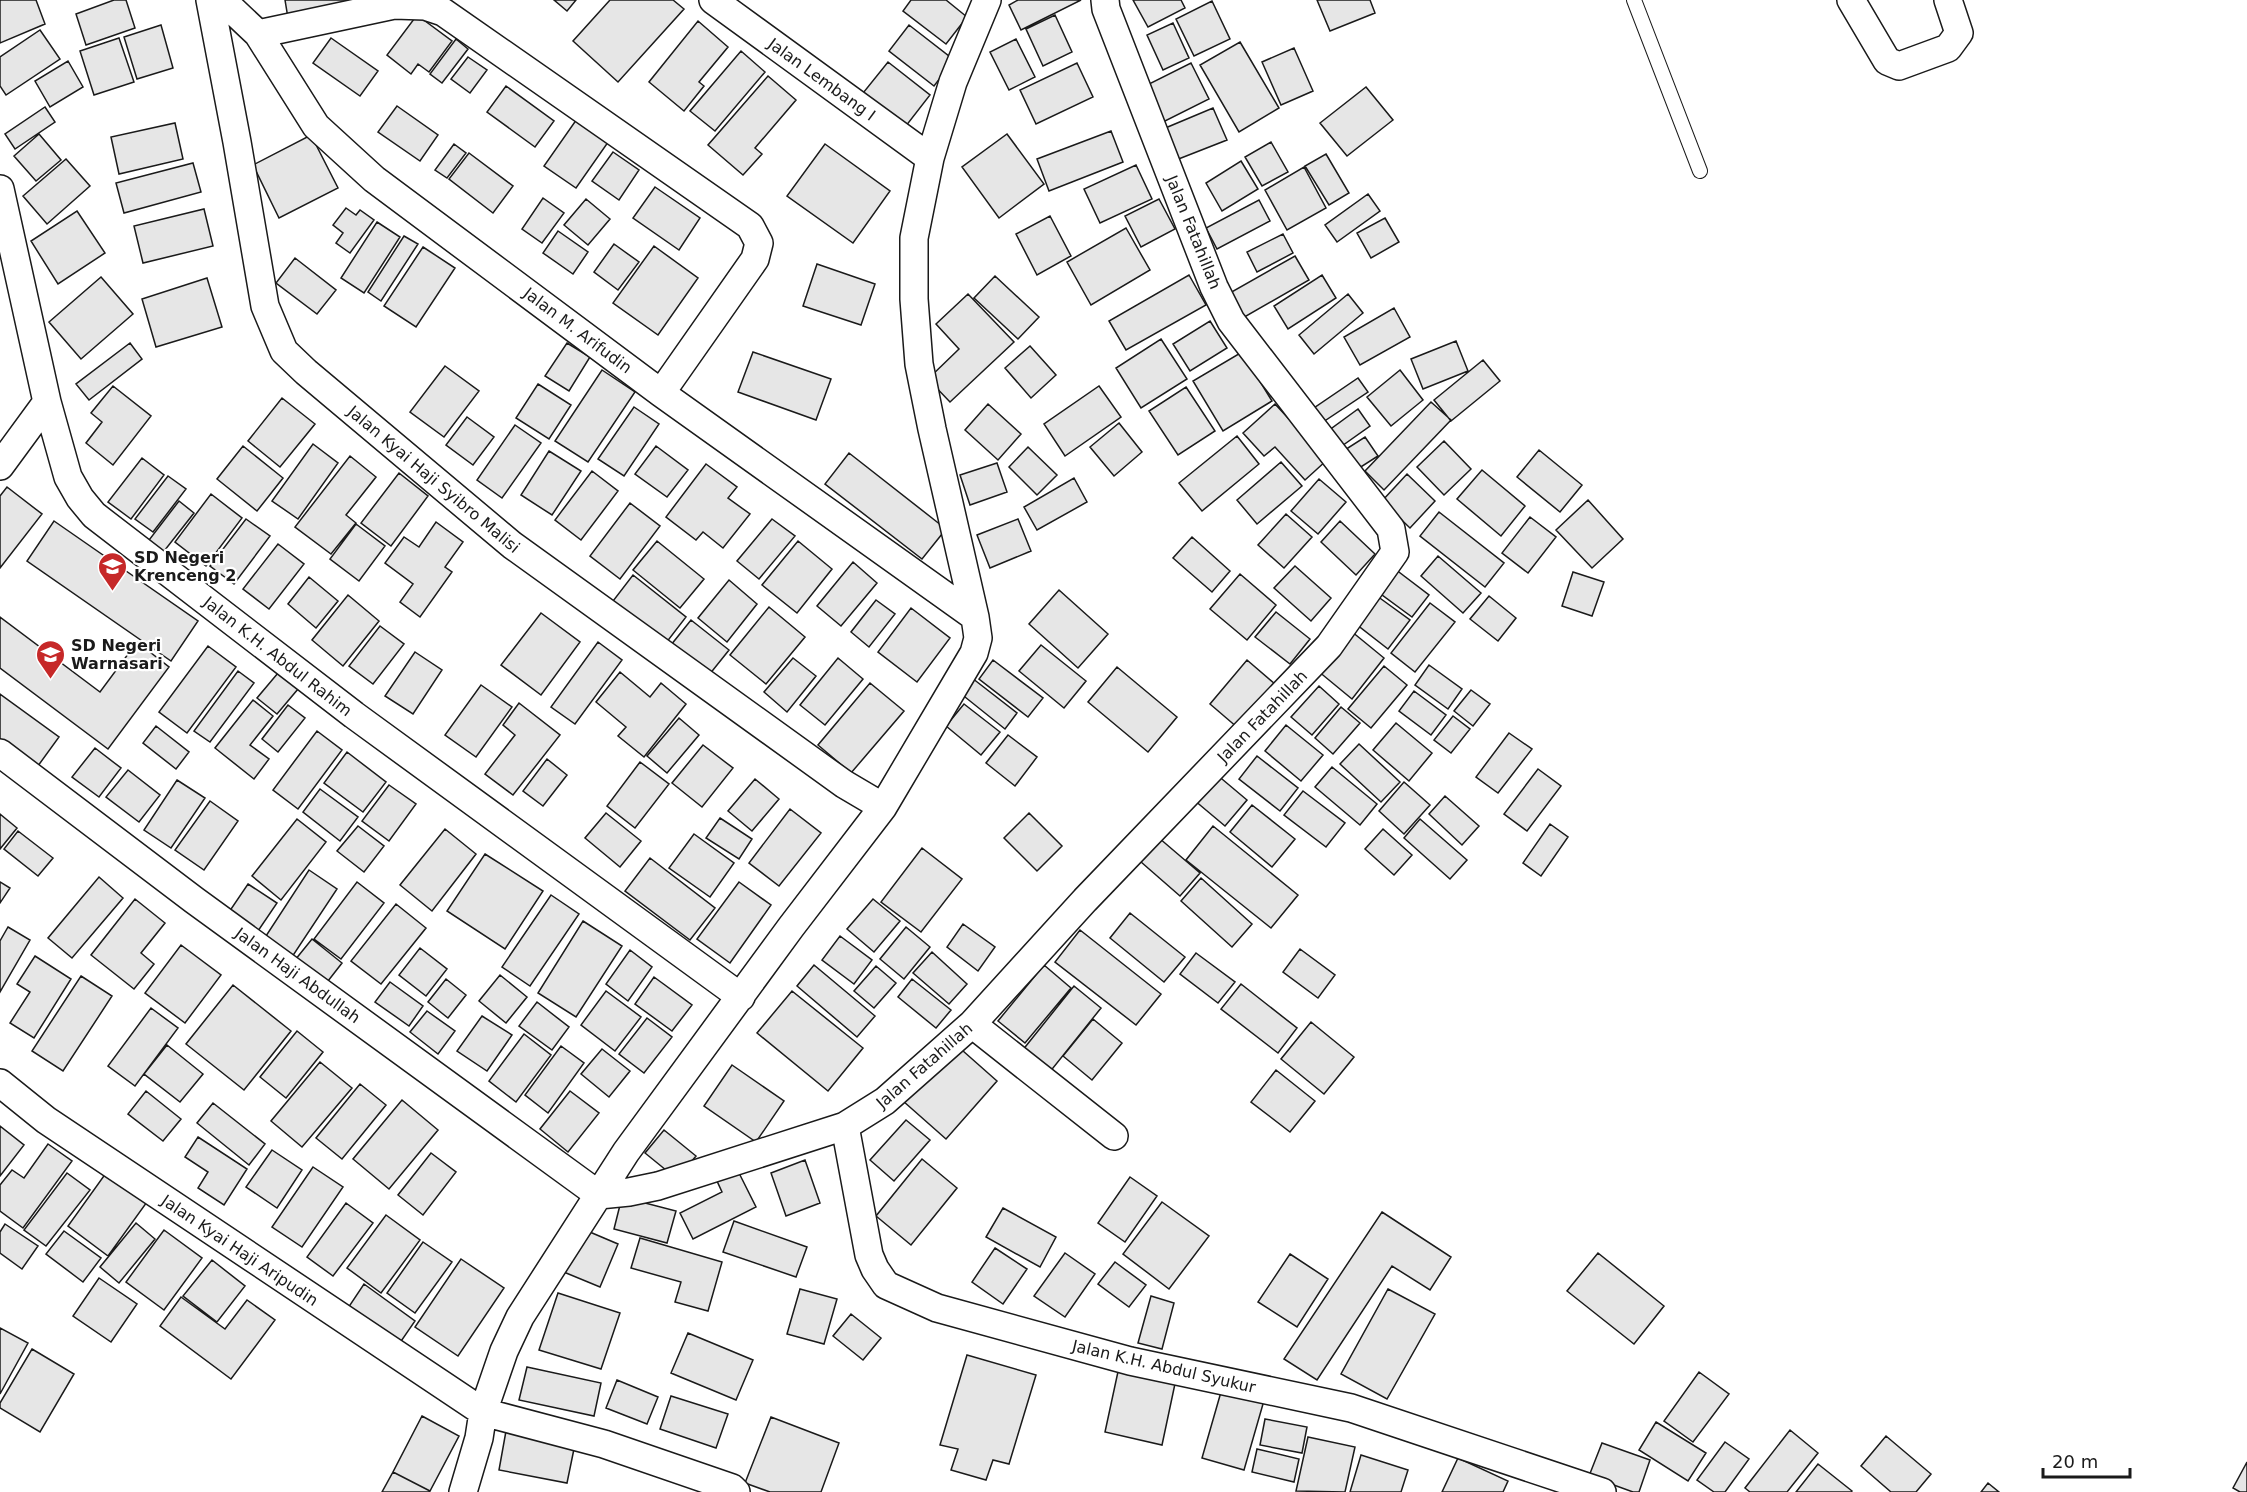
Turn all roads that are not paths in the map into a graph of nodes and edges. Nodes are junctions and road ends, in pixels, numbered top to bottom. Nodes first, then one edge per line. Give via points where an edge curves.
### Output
1 (210, 0) edge
2 (222, 0) edge
3 (713, 0) edge
4 (987, 0) edge
5 (1105, 0) edge
6 (1634, 0) edge
7 (1851, 0) edge
8 (1948, 0) edge
9 (258, 34) junction
10 (930, 158) junction
11 (1700, 171) dead end
12 (0, 189) edge
13 (661, 393) junction
14 (47, 402) junction
15 (0, 466) edge
16 (975, 617) junction
17 (0, 753) edge
18 (883, 807) junction
19 (741, 997) junction
20 (972, 1024) junction
21 (0, 1083) edge
22 (845, 1126) junction
23 (1114, 1136) dead end
24 (599, 1195) junction
25 (483, 1412) junction
26 (463, 1492) edge
27 (736, 1492) edge
28 (1602, 1492) edge

1 - 18 street, Jalan Kyai Haji Syibro Malisi via 265,306 284,351 512,545 844,784
2 - 9 street, Jalan M. Arifudin
3 - 10 street, Jalan Lembang I
4 - 10 street via 953,82
5 - 20 street, Jalan Fatahillah via 1210,276 1231,321 1391,529 1395,552 1329,646 1093,891
6 - 11 lane
7 - 8 street via 1887,61 1899,66 1948,48 1959,33
9 - 13 street, Jalan M. Arifudin via 316,126 374,179
9 - 13 street via 394,5 425,6 443,12 750,226 759,243 756,259
10 - 16 street via 914,238 919,364
12 - 14 street, Jalan K.H. Abdul Rahim
13 - 16 street, Jalan M. Arifudin
14 - 15 street
14 - 19 street, Jalan K.H. Abdul Rahim via 68,477 94,515 354,715
16 - 18 street via 978,638 974,653
17 - 24 street, Jalan Haji Abdullah via 194,900
18 - 19 street
19 - 24 street via 626,1152
20 - 22 street, Jalan Fatahillah via 885,1101
20 - 23 street
21 - 25 street, Jalan Kyai Haji Aripudin via 46,1120
22 - 24 street, Jalan Fatahillah via 658,1186
22 - 28 street, Jalan K.H. Abdul Syukur via 869,1255 886,1285 938,1308 1130,1361 1351,1408
24 - 25 street via 520,1317
25 - 26 street via 480,1438
25 - 27 street, Jalan Kyai Haji Aripudin via 604,1444

